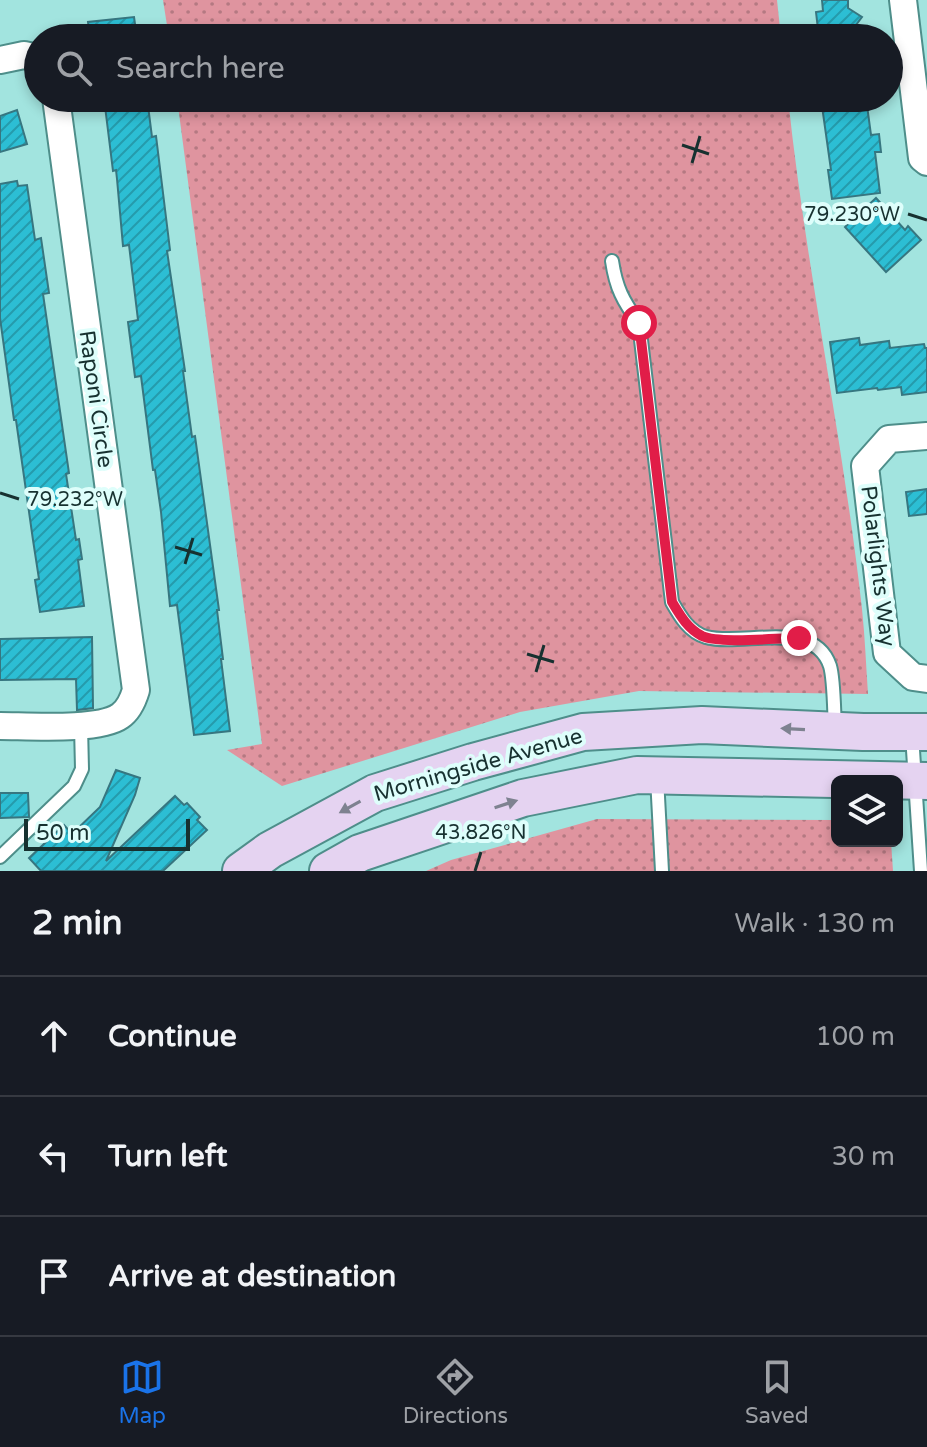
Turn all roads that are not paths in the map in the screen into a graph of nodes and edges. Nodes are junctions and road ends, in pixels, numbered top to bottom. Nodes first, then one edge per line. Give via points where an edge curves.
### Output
1 (903, 0) edge
2 (24, 55) edge
3 (0, 60) edge
4 (58, 112) edge
5 (927, 162) edge
6 (612, 261) dead end
7 (927, 436) edge
8 (927, 679) edge
9 (0, 726) edge
10 (81, 726) junction
11 (836, 731) junction
12 (920, 732) edge
13 (657, 775) junction
14 (920, 781) edge
15 (0, 857) edge
16 (241, 871) edge
17 (328, 871) edge
18 (662, 871) edge
19 (921, 871) edge

1 - 5 street via 922,158
2 - 3 street
4 - 10 street, Raponi Circle via 136,690 121,716
6 - 11 lane via 615,284 639,323 672,602 685,623 703,637 799,638 818,646 830,666
7 - 8 street, Polarlights Way via 889,439 865,466 887,653 913,677
9 - 10 street, Raponi Circle
10 - 15 lane via 82,769 74,786
11 - 12 main road, Morningside Avenue
11 -> 16 main road, Morningside Avenue via 702,725 583,732 375,793
12 - 14 lane
13 - 14 main road, Morningside Avenue
17 -> 13 main road, Morningside Avenue via 360,853 523,798
13 - 18 lane
14 - 19 lane

